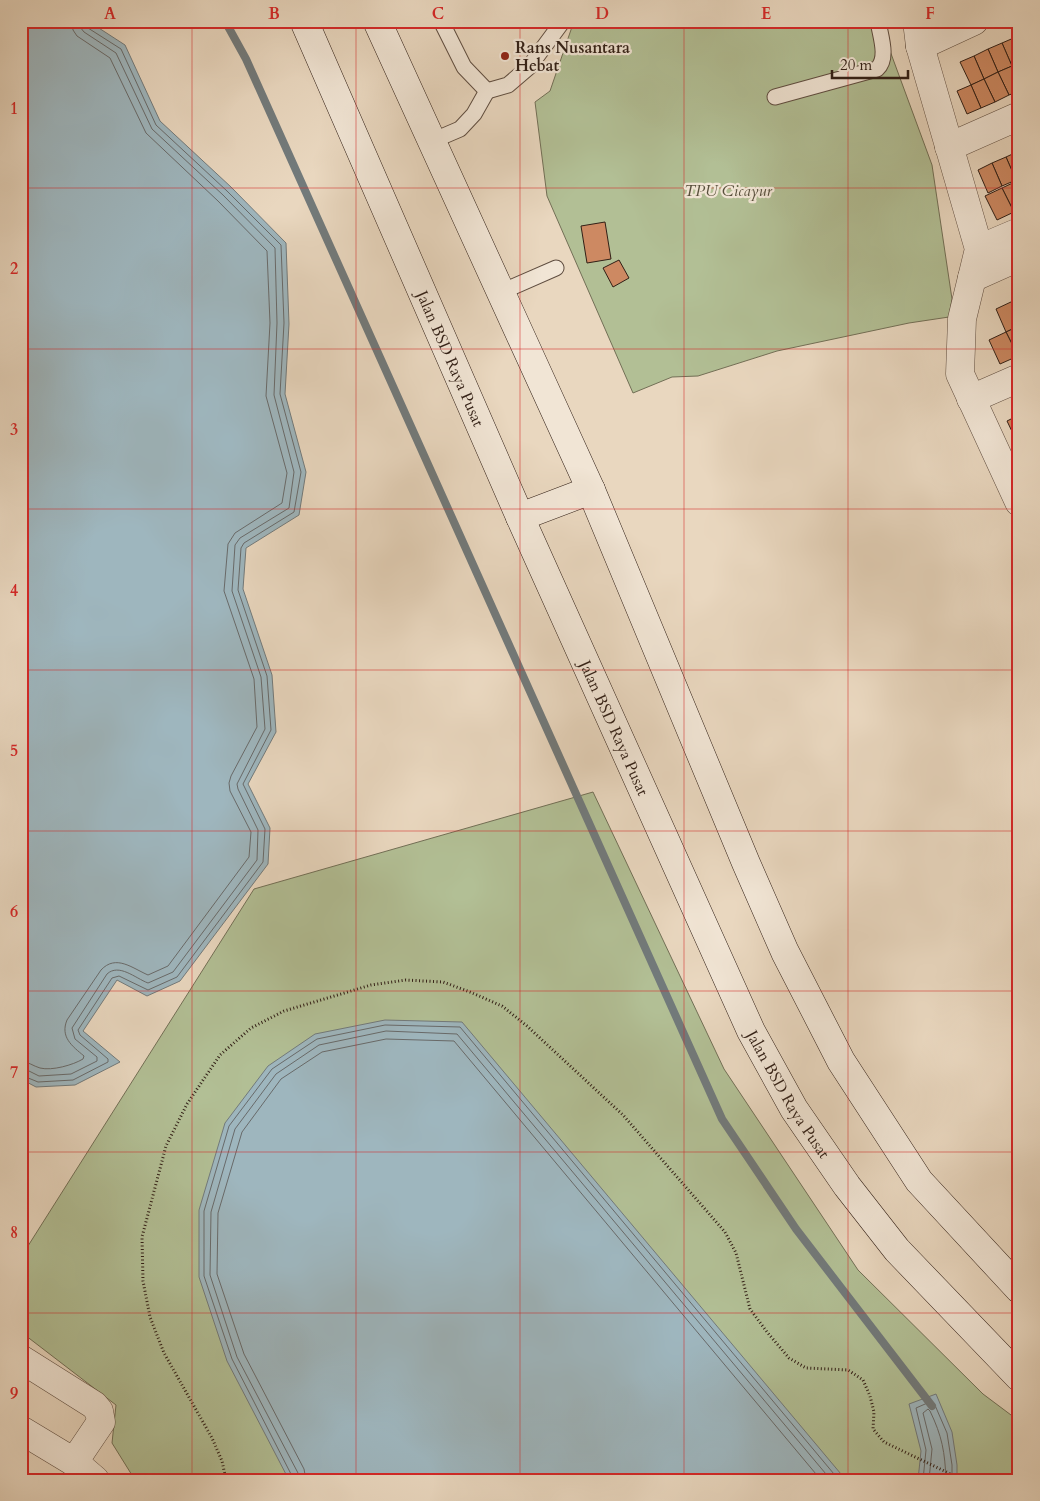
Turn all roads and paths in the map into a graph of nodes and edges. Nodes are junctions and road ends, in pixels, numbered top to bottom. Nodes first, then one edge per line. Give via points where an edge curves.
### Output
1 (304, 21) edge
2 (378, 21) edge
3 (441, 21) edge
4 (563, 21) edge
5 (878, 21) edge
6 (974, 21) edge
7 (919, 34) edge
8 (488, 90) junction
9 (775, 97) dead end
10 (1019, 116) edge
11 (432, 141) junction
12 (949, 147) junction
13 (1019, 232) edge
14 (979, 249) junction
15 (1019, 257) edge
16 (556, 268) dead end
17 (972, 278) junction
18 (500, 292) junction
19 (1019, 378) edge
20 (971, 399) junction
21 (591, 490) junction
22 (1018, 498) edge
23 (520, 517) junction
24 (1019, 1289) edge
25 (21, 1359) edge
26 (1019, 1377) edge
27 (21, 1430) edge
28 (74, 1462) junction
29 (95, 1480) edge
30 (226, 1480) edge
31 (963, 1480) edge

1 - 23 main road, Jalan BSD Raya Pusat
2 - 11 main road
3 - 8 lane via 464,67
4 - 8 lane via 529,67 508,85
5 - 9 lane via 884,57 878,69
6 - 7 main road
7 - 12 main road
8 - 11 lane via 474,114 460,129
10 - 12 main road
11 - 18 main road
12 - 14 main road
13 - 14 main road
14 - 17 main road
15 - 17 main road
16 - 18 lane
17 - 20 main road via 962,319 960,374
18 - 21 main road
19 - 20 main road
20 - 22 main road
21 - 23 main road
21 - 24 main road via 785,952 841,1061 919,1181
23 - 26 main road, Jalan BSD Raya Pusat via 751,1031 794,1109 847,1186 897,1250
25 - 28 main road via 99,1411 101,1422
27 - 28 main road
28 - 29 main road
30 - 31 path via 212,1438 164,1353 150,1317 143,1281 142,1237 166,1146 187,1104 220,1056 251,1028 284,1012 371,985 406,980 443,982 470,992 502,1006 527,1026 623,1115 725,1232 736,1253 750,1309 789,1358 806,1368 848,1370 863,1380 874,1412 873,1429 884,1442

